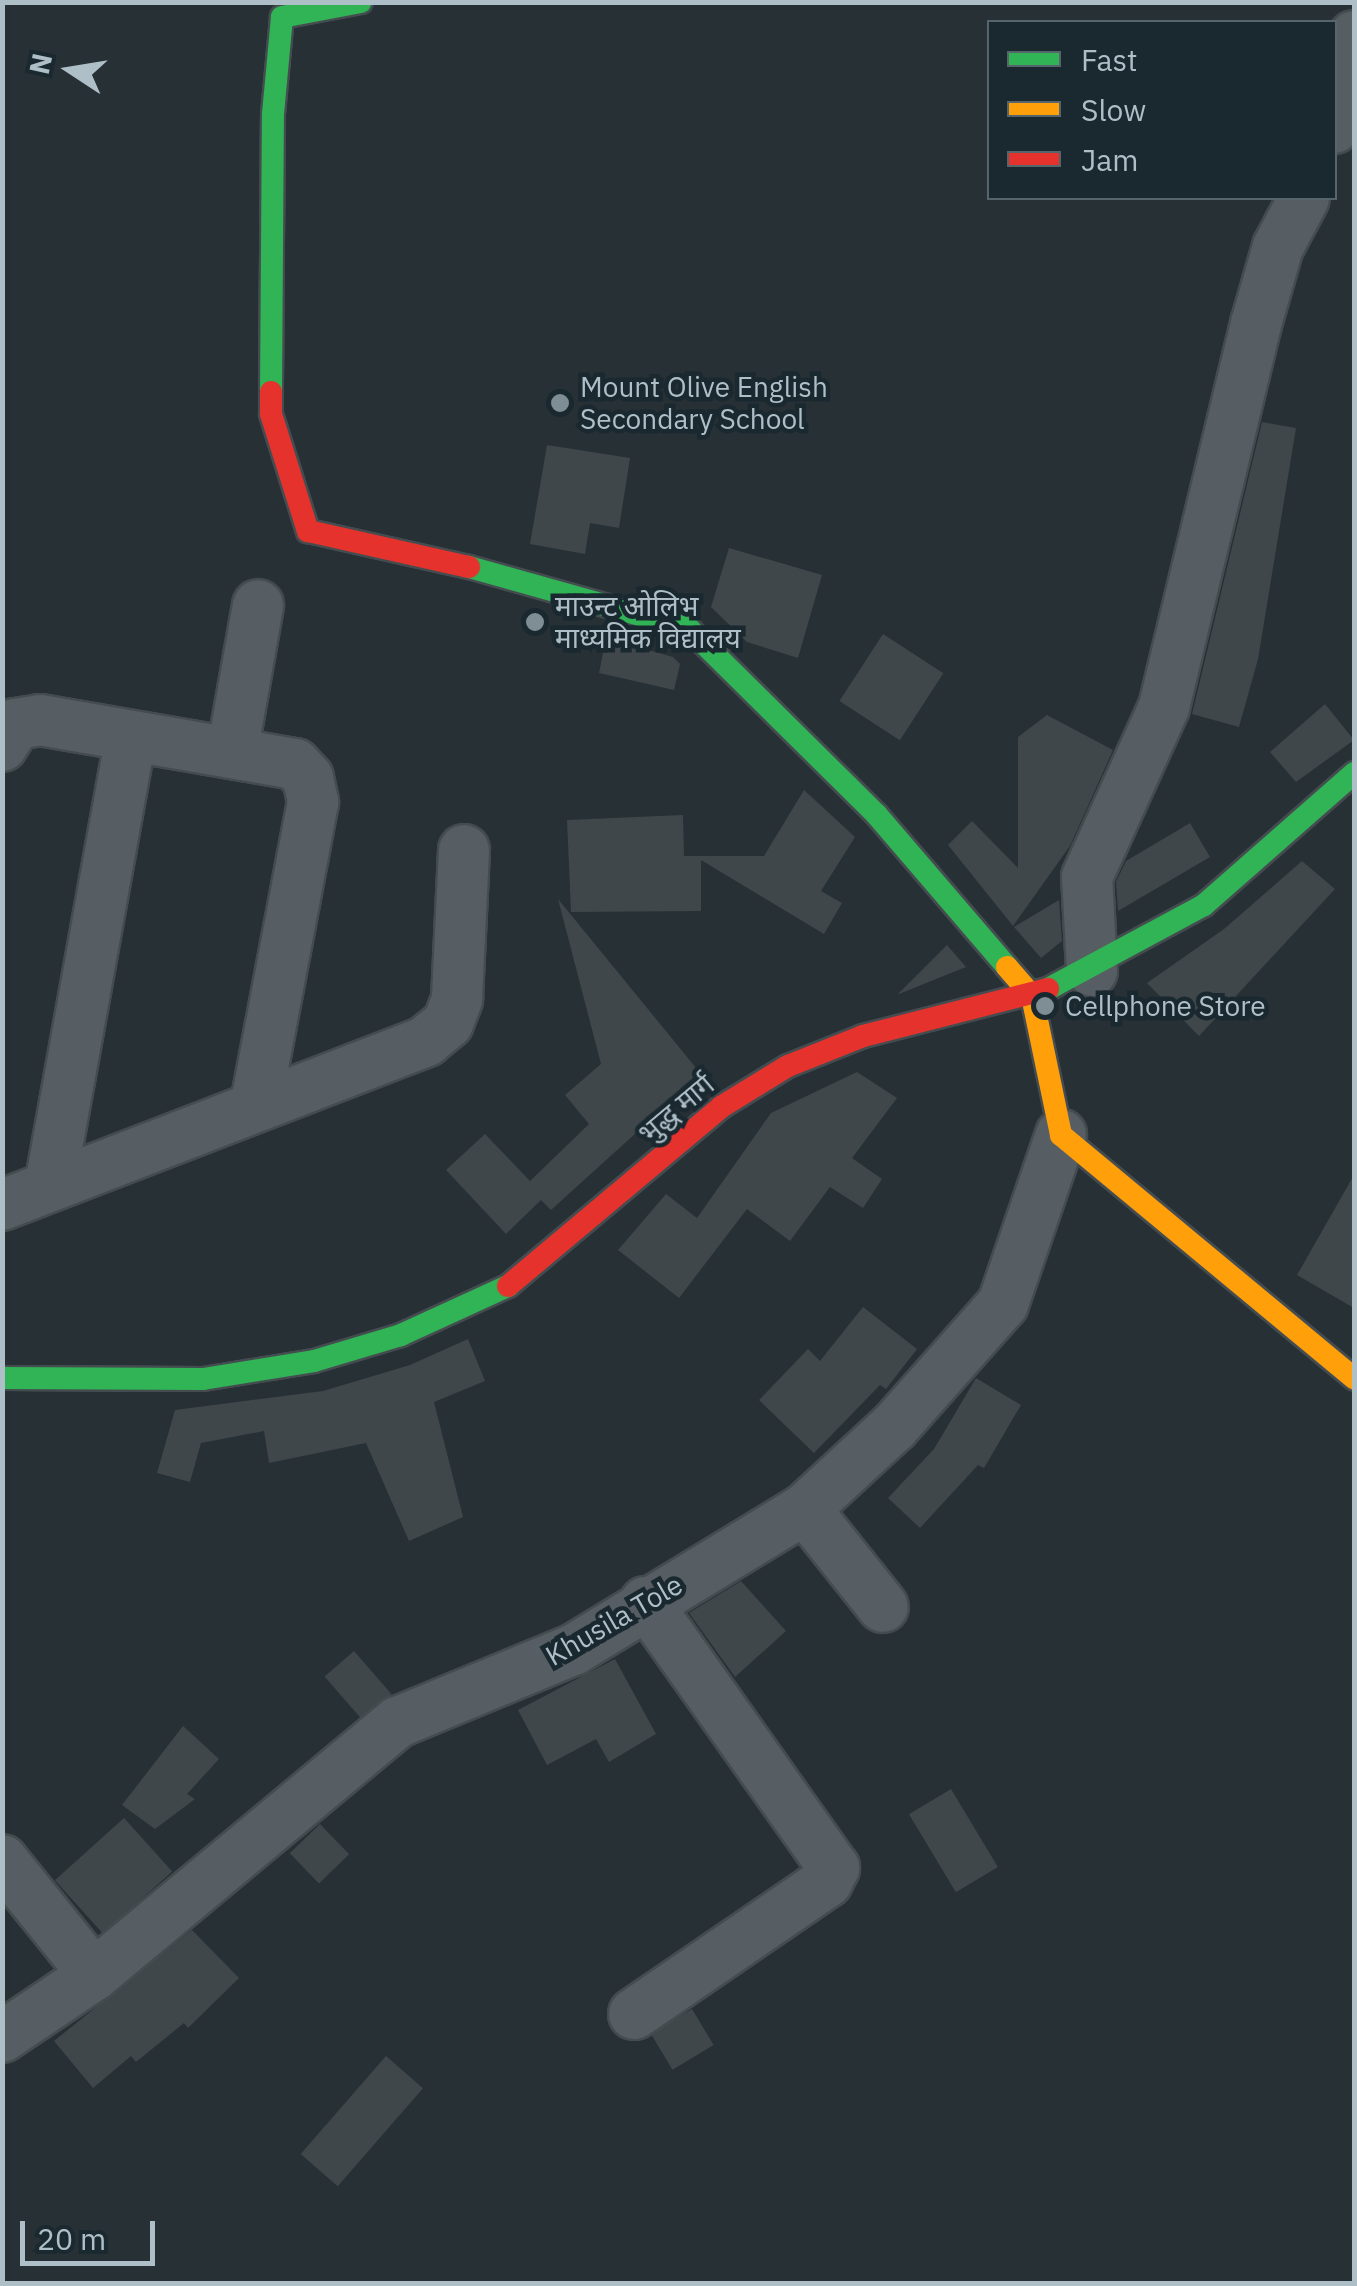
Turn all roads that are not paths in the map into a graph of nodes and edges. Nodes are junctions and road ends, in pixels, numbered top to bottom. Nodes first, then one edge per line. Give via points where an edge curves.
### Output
1 (362, 2) edge
2 (275, 10) edge
3 (1354, 36) edge
4 (1337, 114) edge
5 (1303, 200) edge
6 (258, 605) dead end
7 (131, 736) junction
8 (2, 746) edge
9 (232, 753) junction
10 (1354, 773) edge
11 (464, 850) dead end
12 (1092, 971) junction
13 (1032, 996) junction
14 (256, 1103) junction
15 (1061, 1135) junction
16 (50, 1186) junction
17 (2, 1206) edge
18 (2, 1378) edge
19 (1354, 1378) edge
20 (806, 1510) junction
21 (646, 1602) junction
22 (884, 1607) dead end
23 (2, 1860) edge
24 (94, 1975) junction
25 (634, 2014) dead end
26 (2, 2037) edge

1 - 2 street
2 - 13 street via 271,414 308,531 376,541 689,629 876,814
3 - 4 street
5 - 12 street via 1278,248 1256,324 1164,707 1087,877
6 - 9 street
7 - 8 street via 40,720 16,724
7 - 9 street
7 - 16 street
9 - 14 street via 295,764 308,778 313,802
10 - 12 street, भुद्ध मार्ग via 1204,905
11 - 14 street via 456,999 448,1023 426,1041
12 - 13 street, भुद्ध मार्ग
13 - 15 street
13 - 18 street, भुद्ध मार्ग via 863,1036 788,1066 721,1107 512,1284 401,1335 314,1360 202,1379
14 - 16 street
15 - 19 street
15 - 20 street, Khusila Tole via 1003,1304 894,1426
16 - 17 street
20 - 21 street, Khusila Tole
20 - 22 street
21 - 24 street, Khusila Tole via 573,1650 398,1722
21 - 25 street via 834,1868 827,1882
23 - 24 street
24 - 26 street, Khusila Tole

